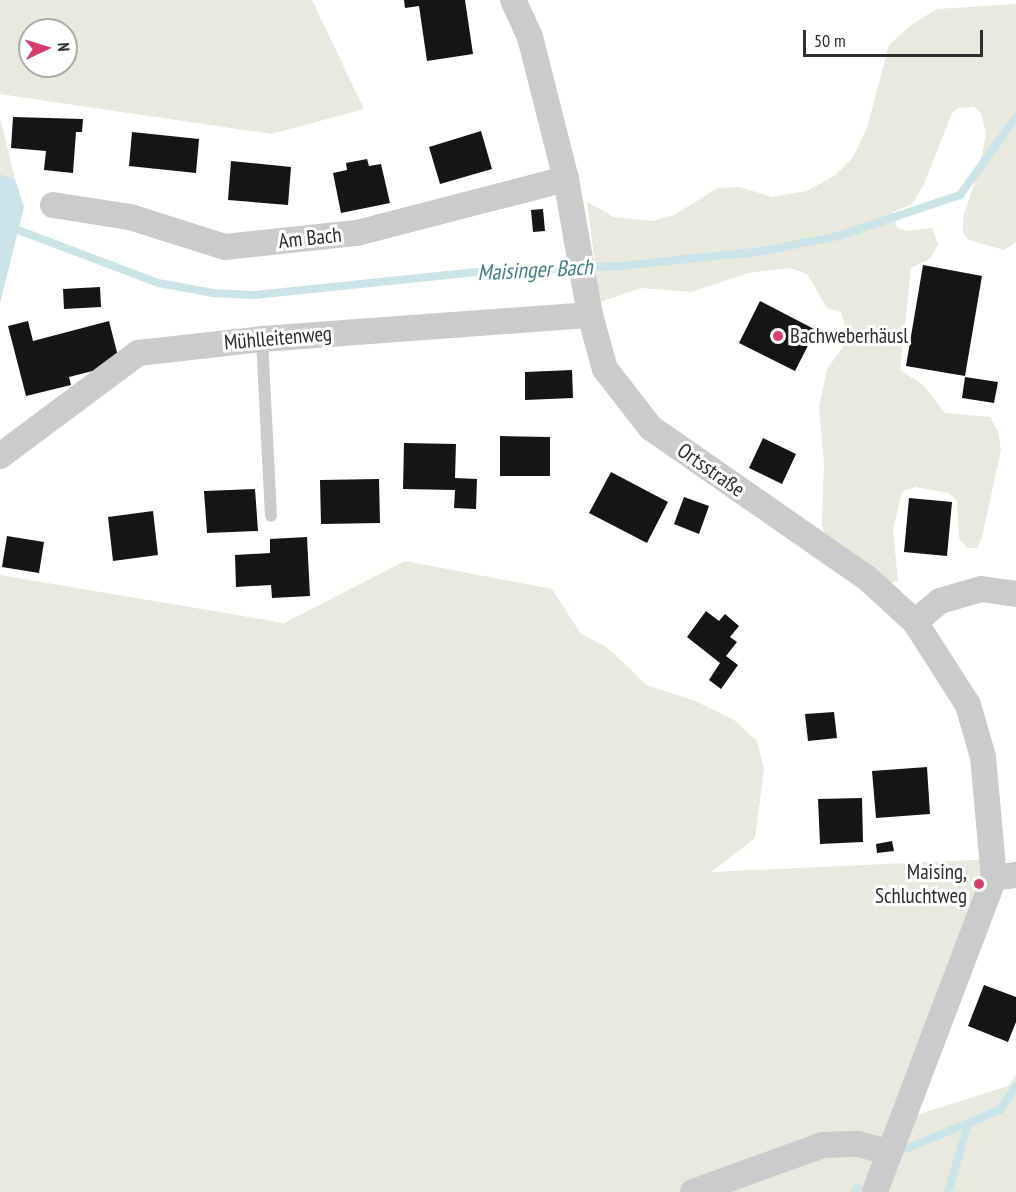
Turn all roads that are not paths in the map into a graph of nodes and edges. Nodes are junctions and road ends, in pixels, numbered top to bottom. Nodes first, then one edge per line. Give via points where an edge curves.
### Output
1 (513, 0) edge
2 (566, 179) junction
3 (53, 205) dead end
4 (588, 302) junction
5 (262, 339) junction
6 (0, 456) edge
7 (271, 516) dead end
8 (1016, 594) edge
9 (915, 622) junction
10 (1005, 877) edge
11 (888, 1152) junction
12 (693, 1192) edge
13 (875, 1192) edge

1 - 2 street, Ortsstraße via 530,37
2 - 3 street, Am Bach via 357,233 225,247 130,218
2 - 4 street, Ortsstraße
4 - 5 street, Mühlleitenweg
4 - 9 street, Ortsstraße via 605,369 651,428 867,578
5 - 6 street, Mühlleitenweg via 138,353
5 - 7 lane
8 - 9 street via 981,588 940,600
9 - 10 street, Ortsstraße via 968,705 983,757
10 - 11 street
11 - 12 street via 858,1144 823,1145
11 - 13 street

